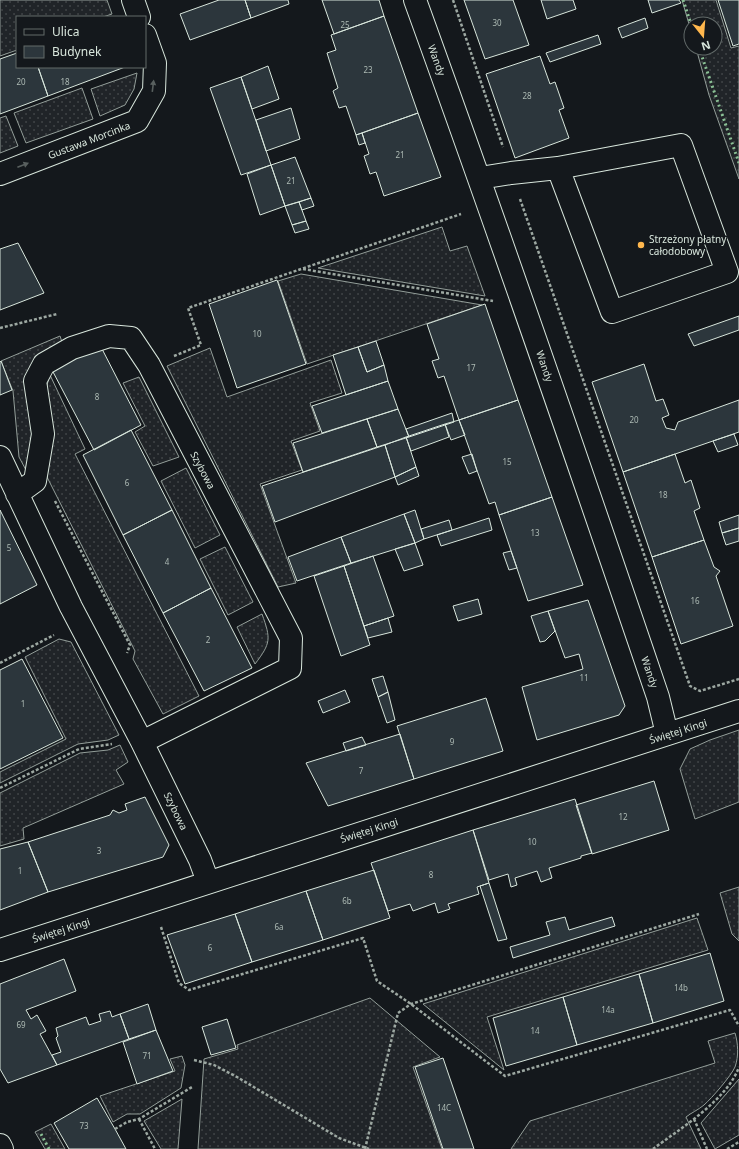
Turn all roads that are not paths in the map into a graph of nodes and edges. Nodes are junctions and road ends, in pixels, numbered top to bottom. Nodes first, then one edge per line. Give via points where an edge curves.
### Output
1 (133, 0) edge
2 (415, 0) edge
3 (139, 16) edge
4 (146, 38) edge
5 (558, 168) junction
6 (0, 174) edge
7 (480, 178) junction
8 (0, 457) edge
9 (17, 494) junction
10 (739, 711) edge
11 (667, 734) junction
12 (142, 742) junction
13 (208, 882) junction
14 (0, 950) edge
15 (0, 1145) edge
16 (2, 1149) edge

1 - 3 street
2 - 7 street, Wandy
6 -> 4 street, Gustawa Morcinka via 137,121 154,91 155,63
5 - 5 street via 612,312 727,272 681,145
5 - 7 street
7 - 11 street, Wandy via 658,697
8 - 9 street, Szybowa
9 - 12 street, Szybowa
9 - 12 street, Szybowa via 35,481 43,434 35,381 44,364 72,348 109,336 131,338 149,365 291,638 290,668
10 - 11 street, Świętej Kingi
11 - 13 street, Świętej Kingi
12 - 13 street, Szybowa via 200,860
13 - 14 street, Świętej Kingi
15 - 16 street

